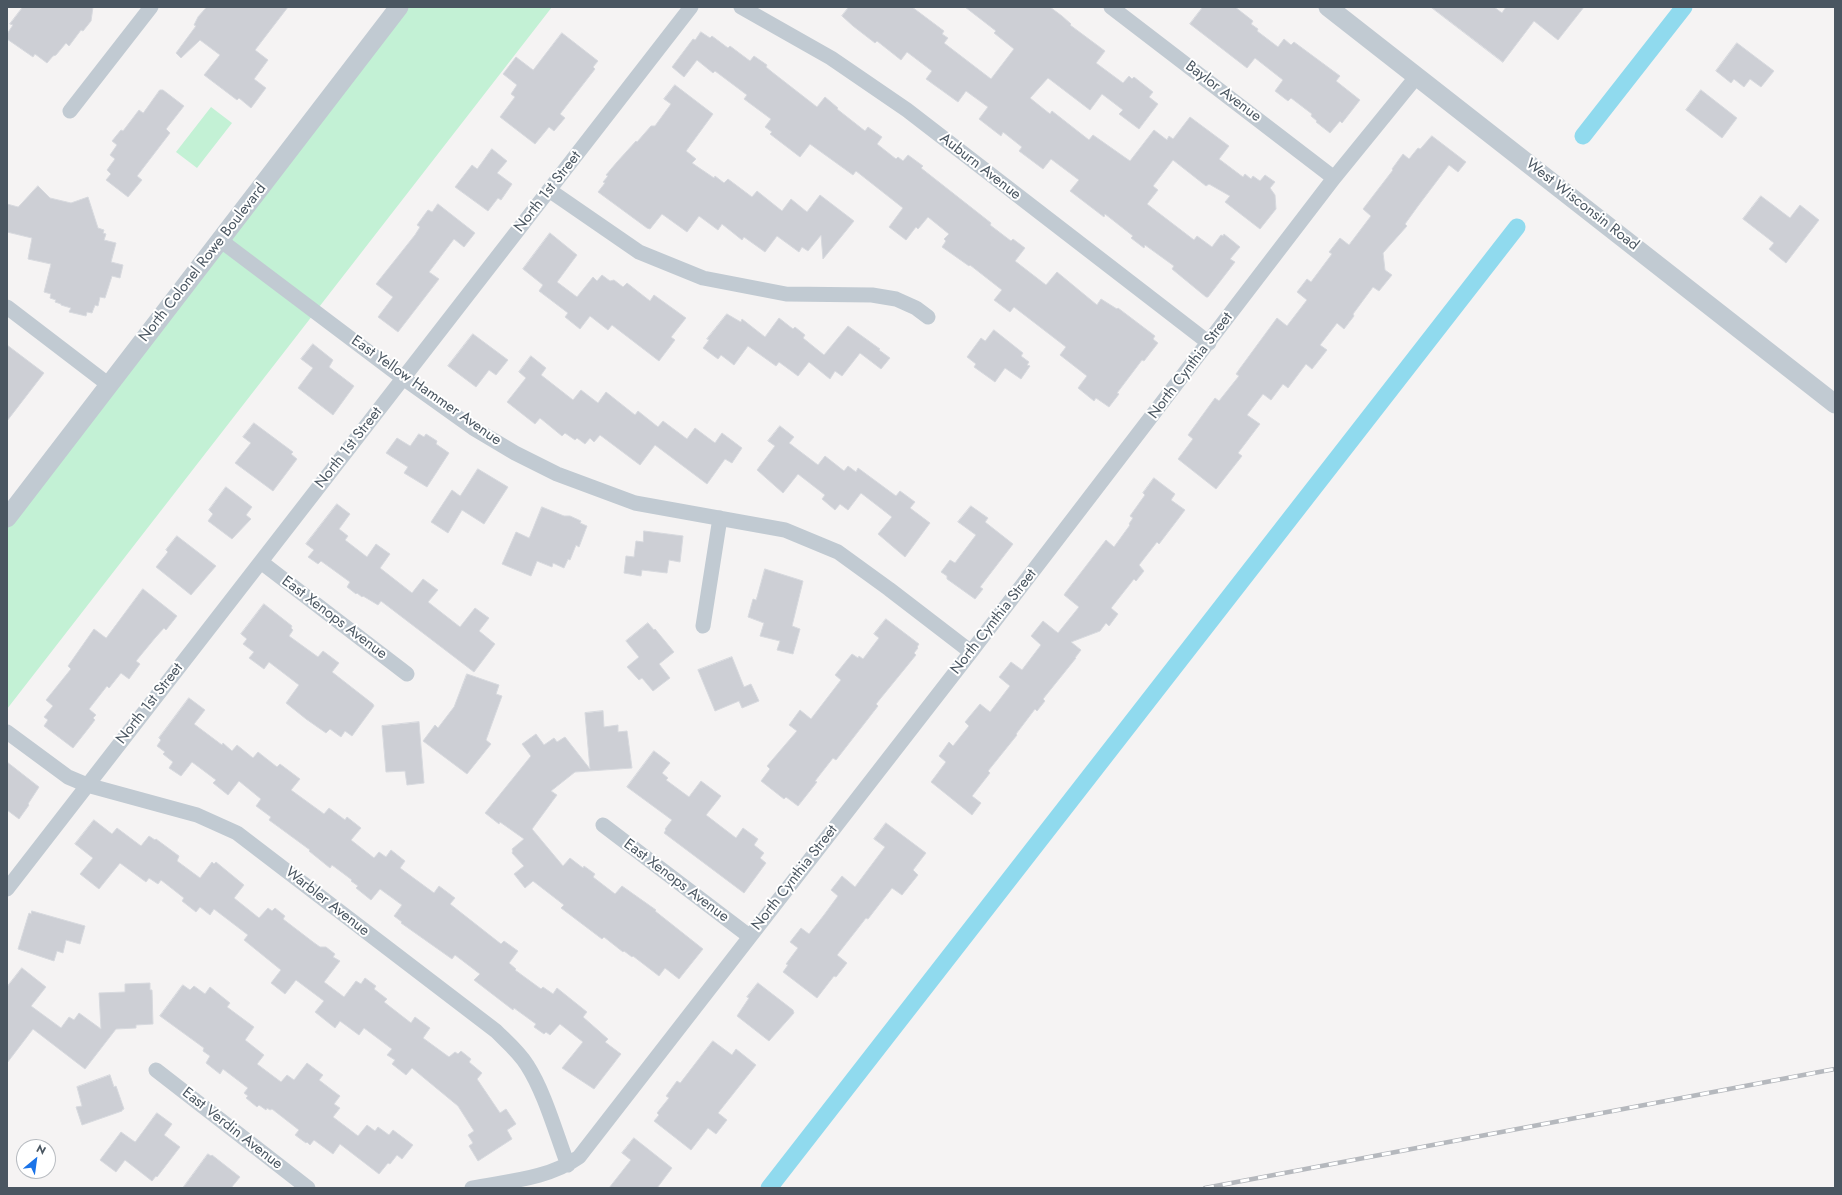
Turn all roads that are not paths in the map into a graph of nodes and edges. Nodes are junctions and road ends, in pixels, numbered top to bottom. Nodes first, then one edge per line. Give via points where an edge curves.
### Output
1 (151, 7) edge
2 (691, 7) edge
3 (741, 7) edge
4 (1111, 7) edge
5 (1328, 7) edge
6 (397, 8) edge
7 (1417, 76) junction
8 (70, 110) dead end
9 (1334, 178) junction
10 (549, 190) junction
11 (220, 240) junction
12 (7, 307) edge
13 (928, 317) dead end
14 (1209, 343) junction
15 (403, 378) junction
16 (109, 385) junction
17 (1835, 404) edge
18 (7, 518) edge
19 (720, 518) junction
20 (261, 562) junction
21 (702, 626) dead end
22 (971, 652) junction
23 (407, 674) dead end
24 (7, 732) edge
25 (87, 785) junction
26 (603, 826) dead end
27 (7, 889) edge
28 (749, 936) junction
29 (156, 1070) dead end
30 (568, 1165) junction
31 (308, 1188) edge
32 (472, 1188) edge

1 - 8 street
2 - 10 street, North 1st Street
3 - 14 street, Auburn Avenue via 831,58 907,110
4 - 9 street, Baylor Avenue
5 - 7 street, West Wisconsin Road
6 - 11 street, North Colonel Rowe Boulevard
7 - 9 street, North Cynthia Street
7 - 17 street, West Wisconsin Road
9 - 14 street, North Cynthia Street
10 - 13 street via 640,252 703,278 786,294 872,295 896,299
10 - 15 street, North 1st Street
11 - 15 street, East Yellow Hammer Avenue
11 - 16 street, North Colonel Rowe Boulevard
12 - 16 street
14 - 22 street, North Cynthia Street
15 - 19 street, East Yellow Hammer Avenue via 473,428 557,474 635,503
15 - 20 street, North 1st Street
16 - 18 street, North Colonel Rowe Boulevard
19 - 21 street
19 - 22 street, East Yellow Hammer Avenue via 785,530 838,552
20 - 23 street, East Xenops Avenue
20 - 25 street, North 1st Street
22 - 28 street, North Cynthia Street
24 - 25 street, Warbler Avenue via 52,767
25 - 27 street, North 1st Street
25 - 30 street, Warbler Avenue via 175,808 237,833 496,1031 527,1066 540,1092
26 - 28 street, East Xenops Avenue
28 - 30 street, North Cynthia Street via 579,1157
29 - 31 street, East Verdin Avenue
30 - 32 street via 548,1174

